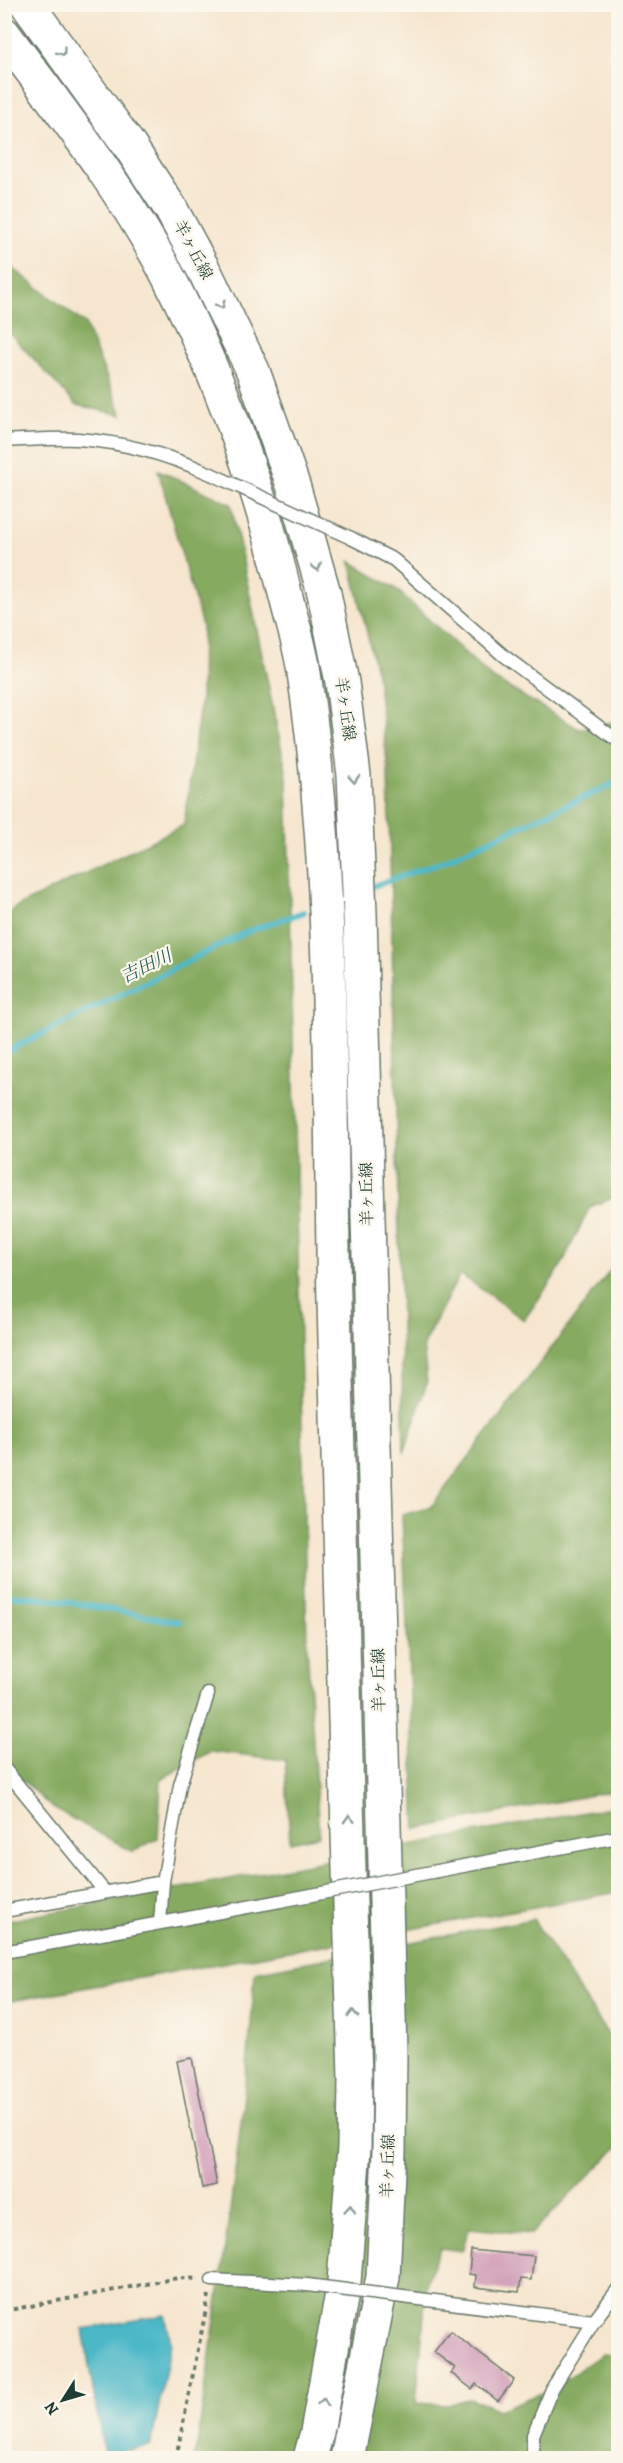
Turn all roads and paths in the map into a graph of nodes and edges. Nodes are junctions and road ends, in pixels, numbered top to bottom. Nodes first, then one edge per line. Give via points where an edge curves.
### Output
1 (27, 4) edge
2 (4, 34) edge
3 (4, 441) edge
4 (618, 741) edge
5 (208, 1694) dead end
6 (4, 1768) edge
7 (618, 1837) edge
8 (163, 1882) junction
9 (105, 1892) junction
10 (4, 1911) edge
11 (160, 1923) junction
12 (4, 1952) edge
13 (212, 2280) junction
14 (618, 2289) edge
15 (4, 2311) edge
16 (594, 2321) junction
17 (176, 2458) edge
18 (310, 2458) edge
19 (347, 2458) edge
20 (533, 2458) edge

1 -> 19 main road, 羊ヶ丘線 via 171,209 253,371 293,484 324,593 353,764 390,2053 383,2277
18 -> 2 main road, 羊ヶ丘線 via 344,2282 355,2078 332,1108 317,774 303,667 276,553 223,394 166,272 123,199
3 - 4 lane, bridge via 76,439 144,448 351,538 394,560 504,656
5 - 8 lane via 180,1785
6 - 9 lane
7 - 11 lane, bridge
8 - 9 lane
8 - 11 lane
9 - 10 lane
11 - 12 lane
13 - 15 path via 178,2278
13 - 16 lane, bridge via 307,2285
13 - 17 path
14 - 16 lane
16 - 20 lane via 552,2389 533,2435

